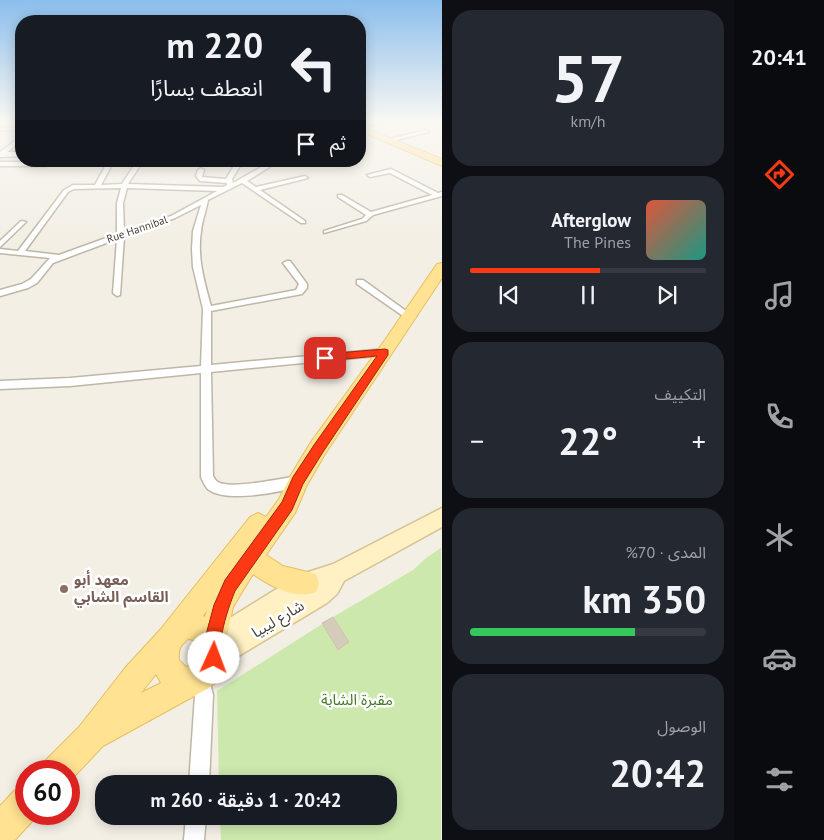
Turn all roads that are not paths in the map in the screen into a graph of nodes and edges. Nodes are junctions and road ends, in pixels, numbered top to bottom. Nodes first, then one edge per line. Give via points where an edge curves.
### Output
1 (0, 164) edge
2 (15, 164) edge
3 (108, 167) edge
4 (136, 167) edge
5 (237, 167) edge
6 (266, 167) edge
7 (201, 170) dead end
8 (370, 175) dead end
9 (252, 176) junction
10 (305, 178) dead end
11 (244, 181) junction
12 (228, 185) junction
13 (97, 186) junction
14 (124, 186) junction
15 (270, 186) junction
16 (255, 189) junction
17 (439, 194) edge
18 (340, 196) dead end
19 (205, 200) junction
20 (371, 214) junction
21 (23, 222) dead end
22 (303, 222) dead end
23 (326, 232) dead end
24 (121, 235) junction
25 (0, 245) edge
26 (0, 251) edge
27 (21, 252) junction
28 (58, 257) junction
29 (287, 263) dead end
30 (442, 267) edge
31 (360, 282) dead end
32 (117, 292) dead end
33 (0, 293) edge
34 (207, 309) junction
35 (410, 316) junction
36 (385, 352) junction
37 (206, 369) junction
38 (0, 385) edge
39 (298, 481) junction
40 (442, 517) edge
41 (242, 556) junction
42 (337, 574) junction
43 (307, 583) junction
44 (170, 636) junction
45 (205, 665) junction
46 (90, 738) junction
47 (68, 760) edge
48 (200, 775) edge
49 (15, 815) edge
50 (195, 825) edge
51 (0, 831) edge
52 (194, 840) edge

1 - 2 street
3 - 13 street
4 - 14 street
5 - 12 street
6 - 9 street, Rue Hannibal
7 - 12 street via 200,179
8 - 17 street via 391,171
9 - 11 street, Rue Hannibal
9 - 15 street
10 - 15 street
11 - 12 street, Rue Hannibal
11 - 16 street
12 - 14 street
12 - 19 street, Rue Hannibal
13 - 14 street
13 - 27 street via 73,187 66,191
14 - 24 street via 120,203
15 - 16 street
16 - 22 street
17 - 20 street
18 - 20 street
19 - 24 street, Rue Hannibal via 173,217
19 - 34 street via 197,230 196,258
20 - 23 street via 364,220
21 - 25 street
24 - 28 street, Rue Hannibal
24 - 32 street
26 - 27 street
27 - 28 street
28 - 33 street, Rue Hannibal via 44,266 34,281
29 - 34 street via 303,284 299,292
30 - 35 main road
31 - 35 street
34 - 37 street
35 - 36 main road
36 - 37 street
36 - 39 main road
37 - 38 street
37 - 39 street via 207,477 212,486 235,490
39 - 41 main road via 287,506
40 - 42 main road, شارع ليبيا
41 - 43 main road via 279,577
41 - 44 main road
41 - 45 main road via 222,605
42 - 43 main road, شارع ليبيا
42 - 45 main road, شارع ليبيا via 319,595
43 - 45 main road, شارع ليبيا
44 - 45 main road via 180,628 195,626 208,634
44 - 45 main road via 164,658 171,674 185,682
44 - 46 main road
45 - 46 main road
45 - 48 street
46 - 47 main road
49 - 51 main road
50 - 52 street

